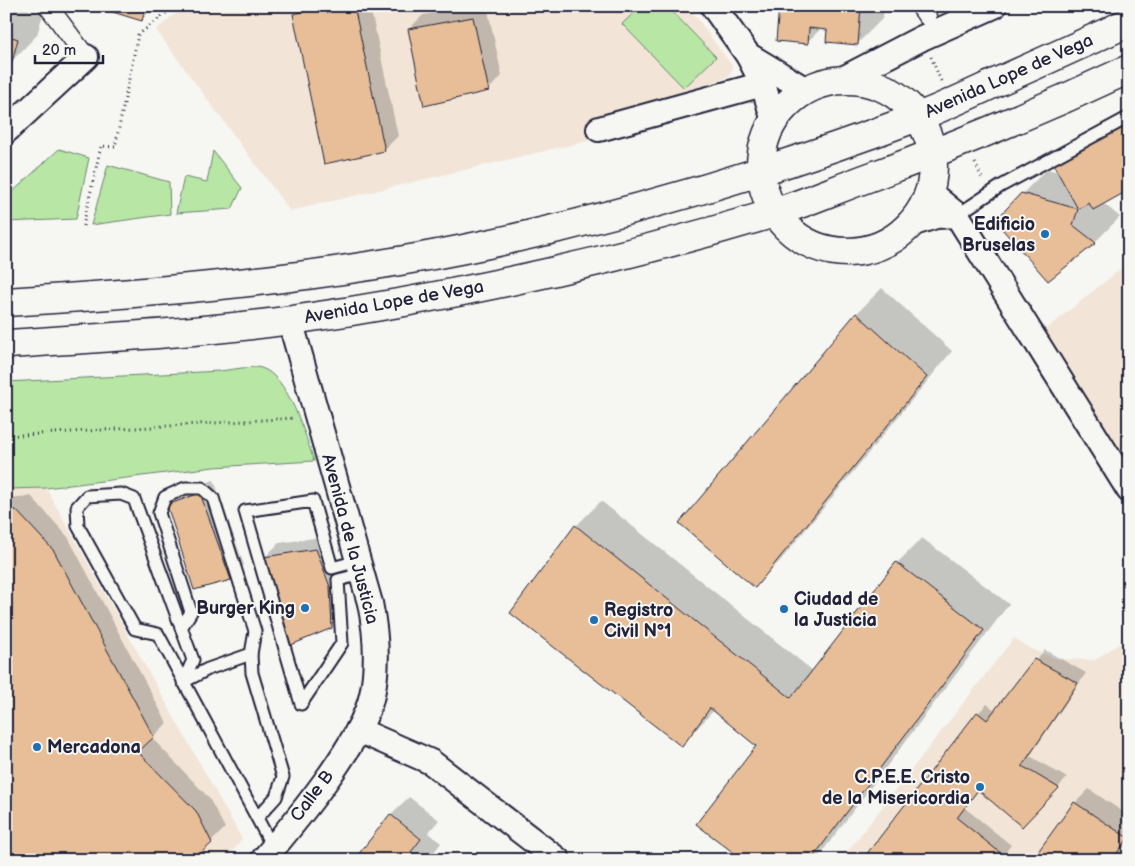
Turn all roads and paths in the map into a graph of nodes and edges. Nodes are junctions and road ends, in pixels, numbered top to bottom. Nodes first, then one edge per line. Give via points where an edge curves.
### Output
1 (48, 6) edge
2 (175, 6) edge
3 (713, 6) edge
4 (994, 6) edge
5 (1129, 22) edge
6 (748, 54) junction
7 (86, 57) joint
8 (1129, 69) edge
9 (839, 81) junction
10 (763, 84) junction
11 (806, 90) junction
12 (917, 117) junction
13 (1129, 117) edge
14 (774, 121) junction
15 (599, 129) dead end
16 (6, 130) edge
17 (932, 154) junction
18 (761, 172) junction
19 (929, 192) junction
20 (774, 213) junction
21 (957, 215) junction
22 (911, 224) junction
23 (83, 226) dead end
24 (6, 302) edge
25 (290, 320) junction
26 (6, 344) edge
27 (317, 416) junction
28 (6, 436) edge
29 (1129, 490) edge
30 (360, 567) junction
31 (181, 628) junction
32 (251, 654) junction
33 (183, 682) junction
34 (358, 730) junction
35 (257, 818) junction
36 (268, 854) edge
37 (558, 860) edge

1 - 7 street
2 - 23 path via 138,35 115,147 101,146
3 - 6 street
4 - 9 street via 922,38
5 - 12 main road, Avenida Lope de Vega
6 - 10 street
6 - 11 street
7 - 16 street
8 - 17 main road, Avenida Lope de Vega
9 - 11 main road, Avenida Lope de Vega
9 - 12 main road, Avenida Lope de Vega via 861,82 882,88 902,100
10 - 14 street
10 - 15 street
11 - 14 main road, Avenida Lope de Vega via 788,103
12 - 17 main road, Avenida Lope de Vega via 927,135
12 - 18 main road, Avenida Lope de Vega
13 - 21 lane via 1001,186
14 - 18 main road, Avenida Lope de Vega via 763,148
17 - 19 main road, Avenida Lope de Vega
17 - 20 main road, Avenida Lope de Vega
18 - 20 main road, Avenida Lope de Vega via 765,193
18 - 24 main road, Avenida Lope de Vega via 579,222 488,244 410,258 218,286
19 - 21 street
19 - 22 main road, Avenida Lope de Vega
20 - 22 main road, Avenida Lope de Vega via 792,232 814,246 840,252 866,250 891,240
20 - 25 main road, Avenida Lope de Vega via 649,249 499,284
21 - 22 street via 936,216
21 - 29 street
25 - 26 main road, Avenida Lope de Vega
25 - 27 street, Avenida de la Justicia
27 - 28 path
27 - 30 street, Avenida de la Justicia
30 - 30 lane via 332,568 313,501 245,511 301,704 342,643 338,580
30 - 34 street, Avenida de la Justicia via 375,627 372,695
31 - 32 lane via 191,612 159,513 165,497 184,488 202,488 213,498 255,631
31 - 33 lane via 193,660
31 - 33 lane via 134,499 121,494 87,496 77,507 78,526 135,629 158,634
32 - 33 lane via 208,669
32 - 35 lane via 252,673 283,777 276,797
33 - 35 lane
34 - 36 street, Calle B via 336,765
34 - 37 street via 431,762
35 - 36 lane

